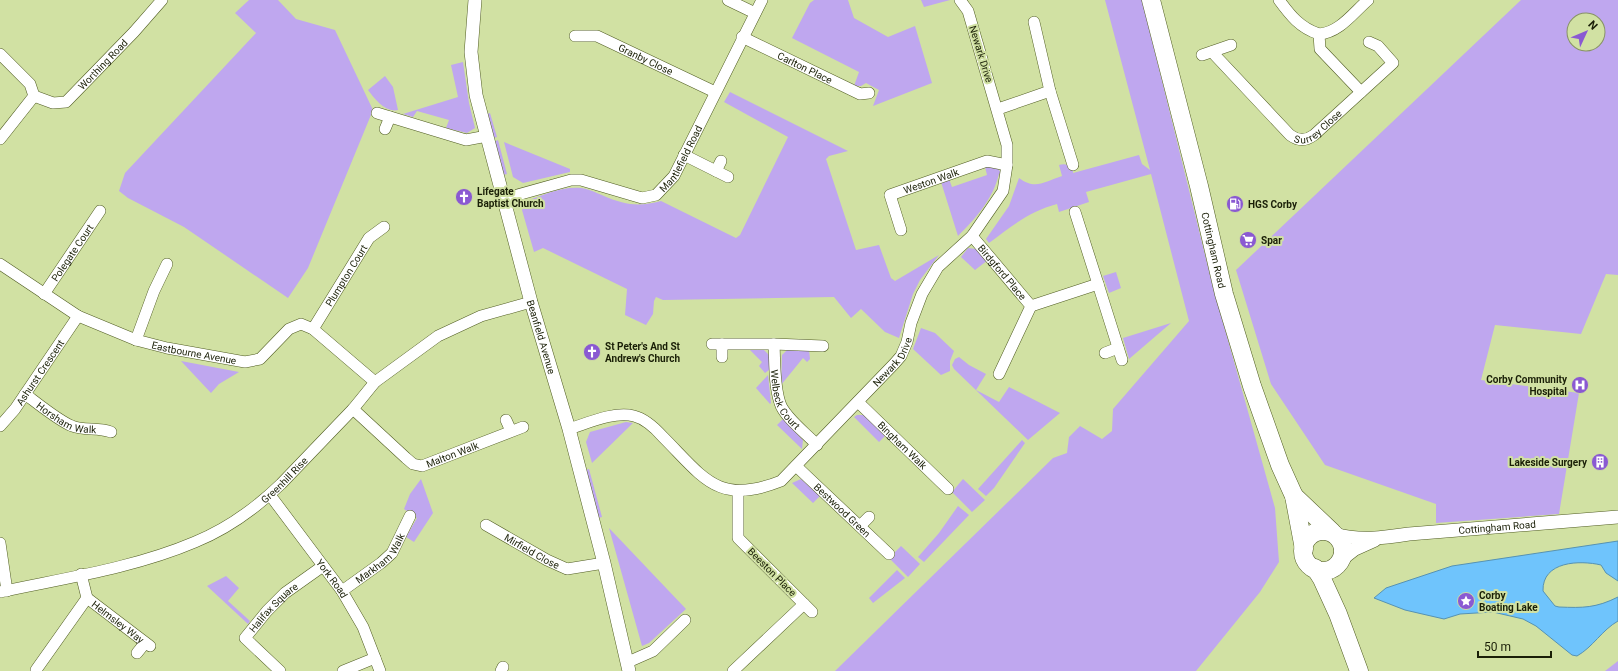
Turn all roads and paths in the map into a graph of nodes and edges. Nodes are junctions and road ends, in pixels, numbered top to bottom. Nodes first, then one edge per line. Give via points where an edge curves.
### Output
1 (162, 0) edge
2 (475, 0) edge
3 (728, 0) edge
4 (762, 0) edge
5 (960, 0) edge
6 (1151, 0) edge
7 (1279, 0) edge
8 (1368, 0) edge
9 (755, 13) junction
10 (1034, 22) dead end
11 (1319, 34) junction
12 (575, 36) dead end
13 (742, 37) junction
14 (1369, 42) dead end
15 (1231, 45) dead end
16 (0, 54) edge
17 (1050, 91) junction
18 (715, 92) junction
19 (1361, 92) junction
20 (869, 93) dead end
21 (34, 96) junction
22 (998, 109) junction
23 (377, 113) dead end
24 (390, 117) junction
25 (385, 129) dead end
26 (487, 136) junction
27 (0, 139) edge
28 (684, 155) junction
29 (1068, 160) dead end
30 (1008, 165) junction
31 (728, 177) dead end
32 (503, 199) junction
33 (100, 211) dead end
34 (1075, 212) dead end
35 (384, 227) dead end
36 (901, 230) dead end
37 (972, 236) junction
38 (0, 264) edge
39 (167, 264) dead end
40 (1098, 284) junction
41 (44, 294) junction
42 (531, 302) junction
43 (1030, 306) junction
44 (78, 316) junction
45 (313, 329) junction
46 (136, 340) junction
47 (774, 344) junction
48 (823, 346) dead end
49 (1118, 348) junction
50 (1106, 354) dead end
51 (722, 357) dead end
52 (1122, 360) dead end
53 (999, 374) dead end
54 (375, 382) junction
55 (25, 394) junction
56 (858, 402) junction
57 (353, 409) junction
58 (506, 420) dead end
59 (0, 426) edge
60 (523, 427) dead end
61 (569, 429) junction
62 (511, 431) junction
63 (112, 432) dead end
64 (817, 445) junction
65 (796, 466) junction
66 (948, 489) dead end
67 (738, 492) junction
68 (270, 495) junction
69 (1294, 496) junction
70 (410, 516) dead end
71 (869, 517) dead end
72 (1618, 517) edge
73 (486, 525) dead end
74 (860, 526) junction
75 (1333, 533) junction
76 (1377, 539) junction
77 (0, 543) edge
78 (1304, 549) junction
79 (889, 554) dead end
80 (1340, 561) junction
81 (604, 563) junction
82 (323, 566) junction
83 (1315, 568) junction
84 (81, 574) junction
85 (4, 591) edge
86 (342, 592) junction
87 (87, 598) junction
88 (1338, 614) junction
89 (685, 620) dead end
90 (137, 653) dead end
91 (375, 658) junction
92 (628, 667) edge
93 (36, 670) edge
94 (280, 671) edge
95 (343, 671) edge
96 (380, 671) edge
97 (733, 671) edge
98 (1359, 671) edge

1 - 21 street, Worthing Road via 66,102 53,103
2 - 26 street, Beanfield Avenue via 471,52 476,94
3 - 9 street
4 - 9 street, Mantlefield Road
5 - 22 street, Newark Drive via 968,11
6 - 69 highway, Cottingham Road via 1224,294 1252,386 1280,465
7 - 11 street via 1297,22
8 - 11 street via 1336,29
9 - 13 street, Mantlefield Road
10 - 17 street
11 - 19 street via 1320,49
12 - 18 street, Granby Close via 597,36
13 - 18 street, Mantlefield Road
13 - 20 street, Carlton Place via 860,94
14 - 19 street, Surrey Close via 1378,46 1393,62
15 - 19 street, Surrey Close via 1207,53 1296,139 1311,138
16 - 21 street via 30,84
17 - 22 street
17 - 29 street
18 - 28 street, Mantlefield Road
21 - 27 street
22 - 30 street, Newark Drive via 1007,145
23 - 24 street
24 - 25 street
24 - 26 street via 466,140
26 - 32 street, Beanfield Avenue
28 - 31 street via 718,166
28 - 32 street, Mantlefield Road via 674,176 656,195 642,198 581,180 571,180
30 - 36 street, Weston Walk via 987,161 890,195
30 - 37 street, Newark Drive via 1003,192
32 - 42 street, Beanfield Avenue
33 - 41 street, Polegate Court
34 - 40 street
35 - 45 street, Plumpton Court via 369,238
37 - 43 street, Birdgford Place
37 - 56 street, Newark Drive via 938,267 922,294 901,356
38 - 41 street, Eastbourne Avenue
39 - 46 street
40 - 43 street
40 - 49 street
41 - 44 street, Eastbourne Avenue
42 - 54 street, Greenhill Rise via 481,316 438,336
42 - 61 street, Beanfield Avenue
43 - 53 street, Birdgford Place
44 - 46 street, Eastbourne Avenue
44 - 55 street, Ashurst Crescent
45 - 46 street, Eastbourne Avenue via 301,324 295,326 260,358 244,362
45 - 54 street
47 - 48 street
47 - 51 street via 717,344
47 - 64 street, Welbeck Court via 780,404 785,413
49 - 50 street
49 - 52 street
54 - 57 street, Greenhill Rise
55 - 59 street, Ashurst Crescent
55 - 63 street, Horsham Walk via 71,426 102,428
56 - 64 street, Newark Drive
56 - 66 street, Bingham Walk
57 - 62 street, Malton Walk via 413,464 422,466
57 - 68 street, Greenhill Rise
58 - 62 street
60 - 62 street, Malton Walk
61 - 67 street, Newark Drive via 621,416 640,418 652,426 707,480
61 - 81 street, Beanfield Avenue
64 - 65 street, Newark Drive
65 - 67 street, Newark Drive via 781,481 760,489
65 - 74 street, Bestwood Green
67 - 97 street, Beeston Place via 738,538 808,608
68 - 82 street, York Road
68 - 84 street, Greenhill Rise via 228,526 195,542 140,561
69 - 75 highway, Cottingham Road
69 - 78 highway, Cottingham Road
70 - 86 street, Markham Walk via 392,552
71 - 74 street
72 - 76 street, Cottingham Road via 1409,534
73 - 81 street, Mirfield Close via 567,569
74 - 79 street, Bestwood Green
75 - 76 street, Cottingham Road via 1353,538
75 - 78 highway via 1319,531 1313,534 1308,537
75 - 80 highway via 1342,542 1343,554
76 - 80 street, Cottingham Road via 1355,549
77 - 85 street
78 - 83 highway via 1306,560
80 - 83 highway via 1336,566 1326,570
80 - 88 highway via 1337,580
81 - 92 street, Beanfield Avenue
82 - 86 street, York Road
82 - 94 street, Halifax Square via 285,593 245,638
83 - 88 highway
84 - 85 street, Greenhill Rise
84 - 87 street
86 - 91 street, York Road via 363,627
87 - 90 street, Helmsley Way via 147,645
87 - 93 street
88 - 98 highway
89 - 92 street via 653,651
91 - 95 street
91 - 96 street, York Road

